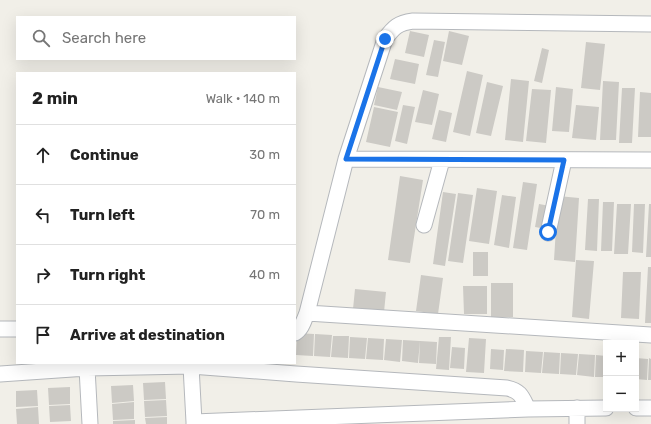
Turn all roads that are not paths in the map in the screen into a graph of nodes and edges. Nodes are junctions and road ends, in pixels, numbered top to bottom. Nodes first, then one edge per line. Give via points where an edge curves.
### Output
1 (651, 24) edge
2 (346, 159) junction
3 (442, 160) junction
4 (564, 160) junction
5 (651, 160) edge
6 (424, 225) dead end
7 (548, 232) dead end
8 (307, 313) junction
9 (0, 329) edge
10 (16, 329) edge
11 (296, 333) edge
12 (651, 335) edge
13 (191, 366) junction
14 (87, 368) junction
15 (0, 374) edge
16 (577, 408) junction
17 (603, 408) edge
18 (639, 408) edge
19 (651, 408) edge
20 (528, 409) junction
21 (194, 423) edge
22 (90, 424) edge
23 (577, 424) edge

1 - 2 street via 403,22 390,31 385,39
2 - 3 street
2 - 8 street
3 - 4 street
3 - 6 street
4 - 5 street
4 - 7 street
8 - 11 street via 301,328
8 - 12 street
9 - 10 street
13 - 14 street
13 - 20 street via 507,388 516,390
13 - 21 street
14 - 15 street
14 - 22 street
16 - 17 street
16 - 20 street
16 - 23 street
18 - 19 street
20 - 21 street

